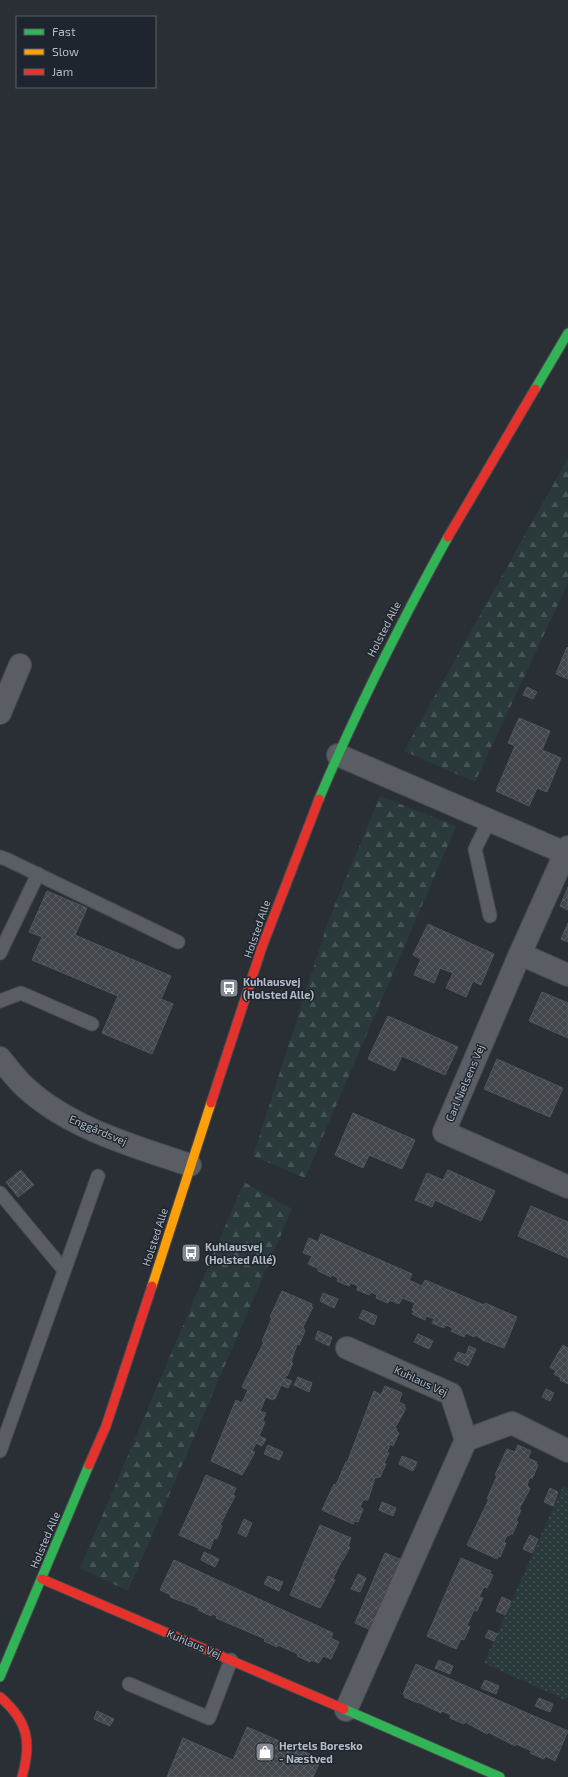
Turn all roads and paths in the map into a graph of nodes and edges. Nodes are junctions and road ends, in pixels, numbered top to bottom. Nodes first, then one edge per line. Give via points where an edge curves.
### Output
1 (568, 333) edge
2 (20, 665) dead end
3 (0, 713) edge
4 (338, 755) junction
5 (488, 821) junction
6 (567, 850) edge
7 (0, 857) edge
8 (38, 874) junction
9 (490, 916) dead end
10 (178, 942) dead end
11 (0, 953) edge
12 (520, 954) junction
13 (568, 975) edge
14 (0, 1001) edge
15 (92, 1024) dead end
16 (0, 1058) edge
17 (190, 1165) junction
18 (98, 1176) dead end
19 (568, 1187) edge
20 (0, 1193) edge
21 (64, 1270) junction
22 (347, 1348) dead end
23 (466, 1440) junction
24 (568, 1450) edge
25 (0, 1451) edge
26 (42, 1579) junction
27 (231, 1660) junction
28 (0, 1677) edge
29 (129, 1684) dead end
30 (0, 1697) edge
31 (346, 1710) junction
32 (22, 1777) edge
33 (500, 1777) edge

1 - 4 street, Holsted Alle via 407,611
2 - 3 street
4 - 5 street, Carl Nielsens Vej
4 - 17 street, Holsted Alle via 304,835 262,947
5 - 6 street, Carl Nielsens Vej
5 - 9 lane via 475,849
6 - 12 street, Carl Nielsens Vej
7 - 8 lane
8 - 10 lane
8 - 11 lane
12 - 13 street
12 - 19 street, Carl Nielsens Vej via 444,1132
14 - 15 lane via 21,993
16 - 17 street, Enggårdsvej via 25,1087 55,1111 82,1125
17 - 26 street, Holsted Alle via 106,1426
18 - 21 lane
20 - 21 lane
21 - 25 lane
22 - 23 street, Kuhlaus Vej via 451,1394
23 - 24 street via 512,1423
23 - 31 street
26 - 27 street, Kuhlaus Vej
26 - 28 street, Holsted Alle
27 - 29 lane via 209,1718
27 - 31 street, Kuhlaus Vej
30 - 32 street via 10,1704 22,1720 28,1739 28,1760
31 - 33 street, Kuhlaus Vej

